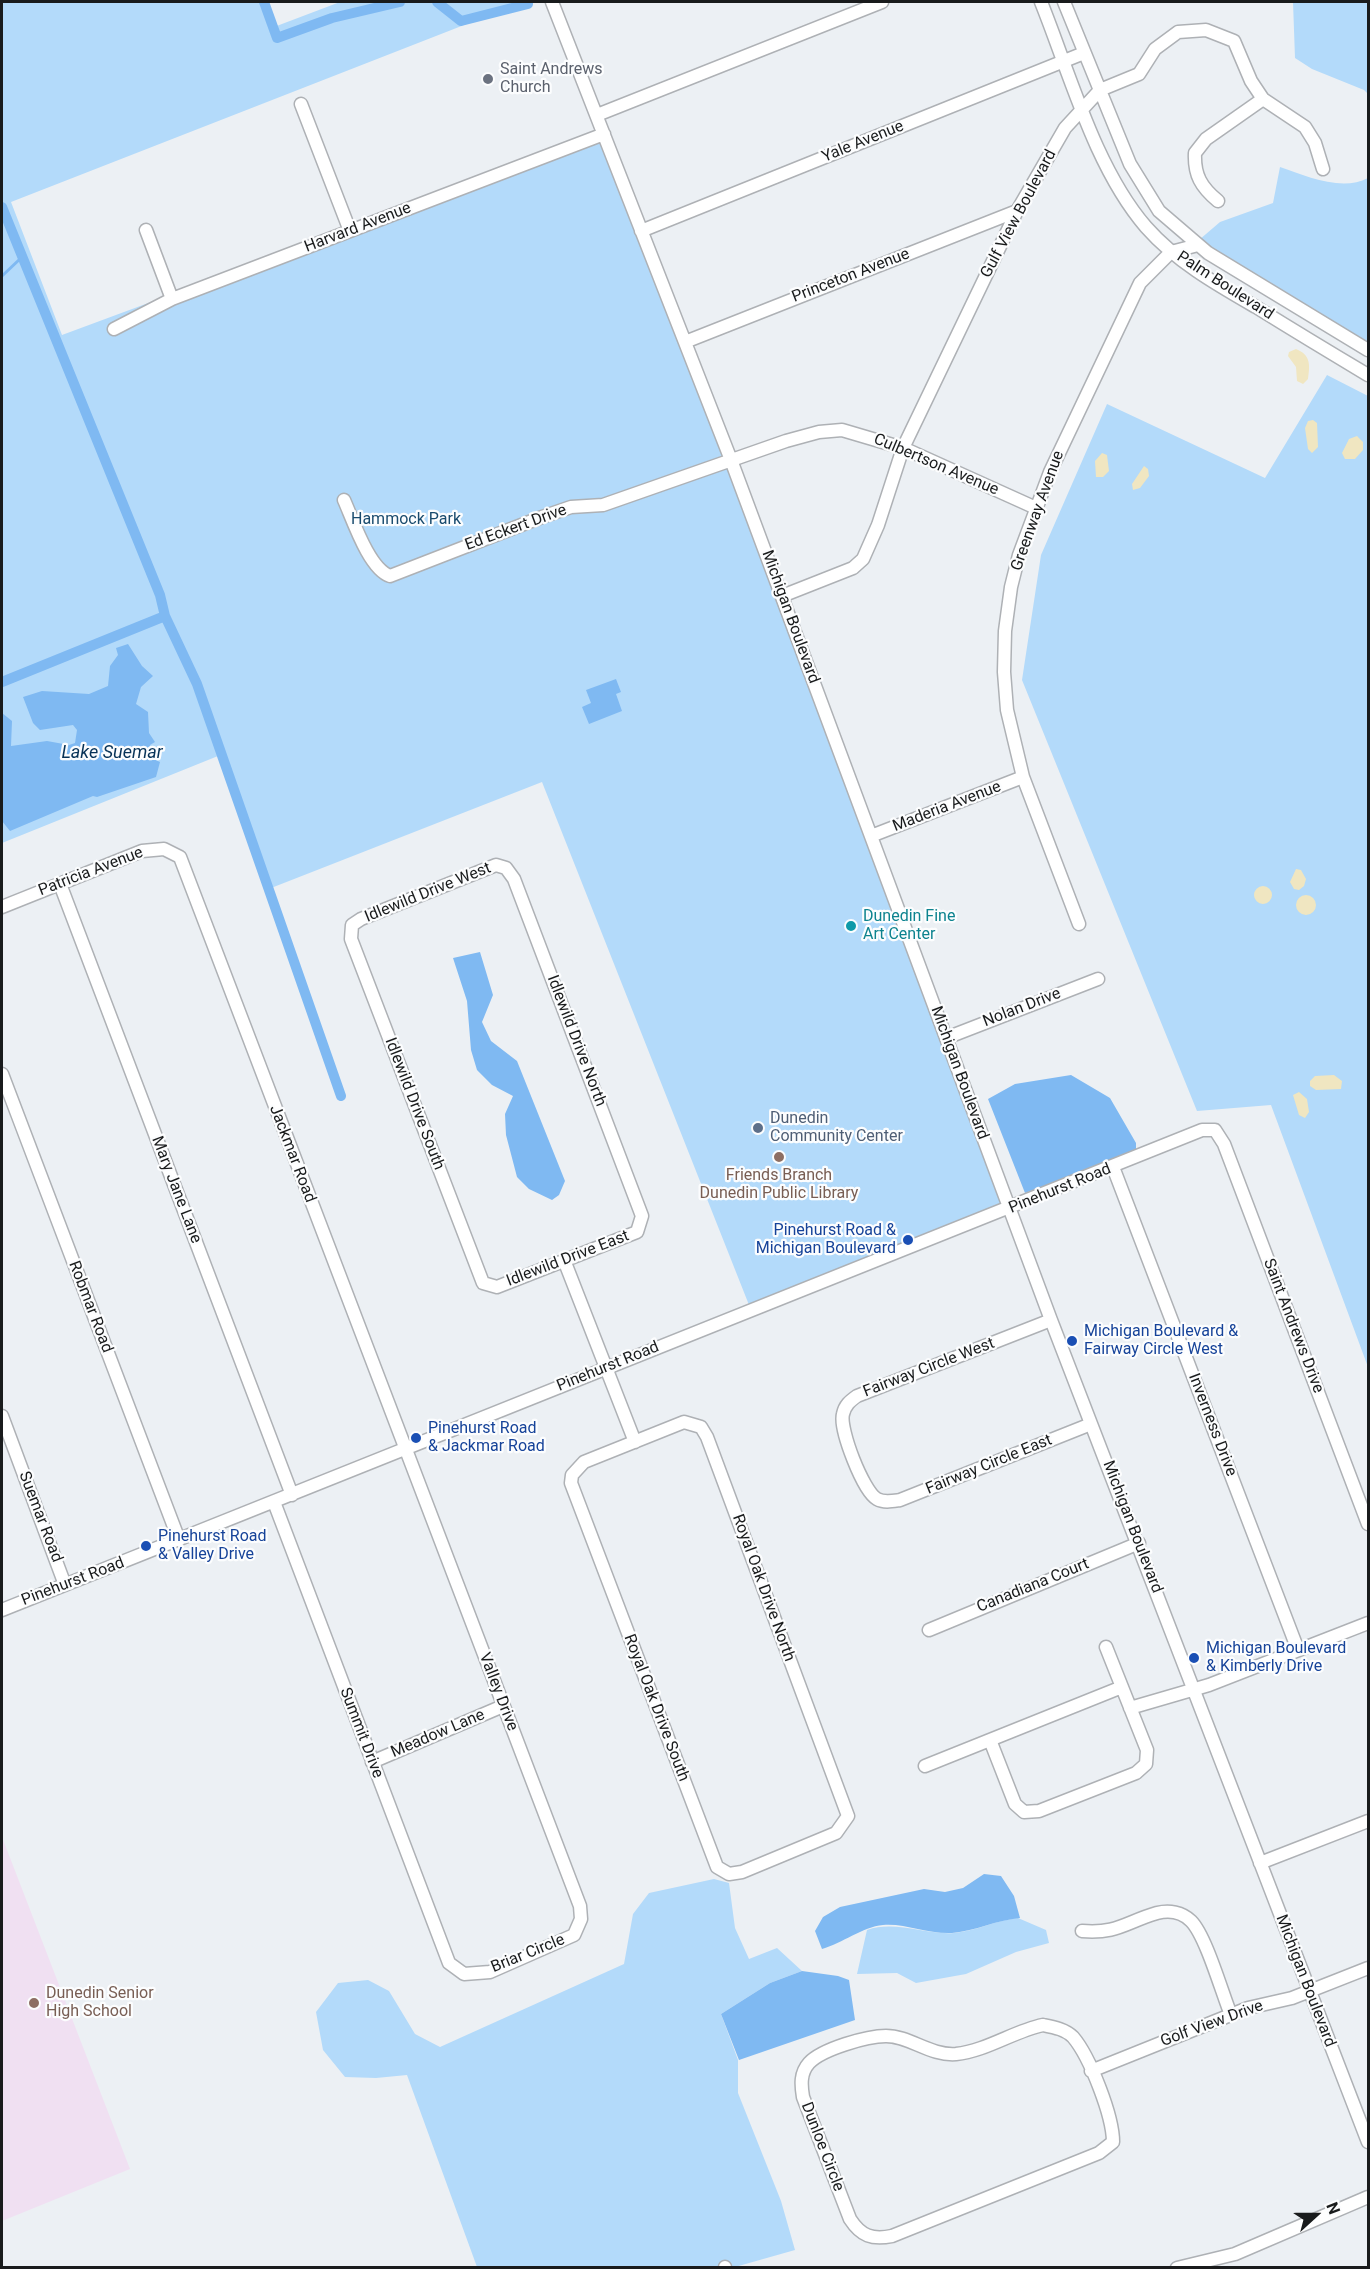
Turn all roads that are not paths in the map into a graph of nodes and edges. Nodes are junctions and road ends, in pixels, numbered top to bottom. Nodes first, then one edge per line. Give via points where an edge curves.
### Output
1 (554, 2) edge
2 (882, 2) edge
3 (1041, 2) edge
4 (1064, 2) edge
5 (1084, 53) junction
6 (1065, 61) junction
7 (1100, 90) junction
8 (1263, 99) junction
9 (301, 104) dead end
10 (1083, 109) junction
11 (597, 115) junction
12 (604, 134) junction
13 (1323, 169) dead end
14 (1218, 201) dead end
15 (1017, 211) junction
16 (146, 230) dead end
17 (350, 231) junction
18 (641, 231) junction
19 (1198, 245) junction
20 (1171, 252) junction
21 (172, 299) junction
22 (114, 329) dead end
23 (685, 342) junction
24 (1368, 350) edge
25 (1368, 375) edge
26 (903, 448) junction
27 (731, 460) junction
28 (344, 500) dead end
29 (1036, 508) junction
30 (782, 596) junction
31 (1023, 777) junction
32 (871, 836) junction
33 (180, 857) joint
34 (506, 868) joint
35 (60, 884) junction
36 (2, 907) edge
37 (1079, 924) dead end
38 (352, 925) joint
39 (1098, 979) dead end
40 (946, 1038) junction
41 (2, 1074) edge
42 (1215, 1130) joint
43 (1113, 1167) junction
44 (1009, 1209) junction
45 (642, 1216) joint
46 (564, 1260) junction
47 (483, 1283) joint
48 (1051, 1320) junction
49 (606, 1367) junction
50 (2, 1416) edge
51 (1091, 1424) junction
52 (634, 1442) junction
53 (405, 1450) junction
54 (292, 1495) junction
55 (274, 1502) junction
56 (884, 1502) joint
57 (1368, 1524) edge
58 (179, 1540) junction
59 (1139, 1544) junction
60 (65, 1585) junction
61 (2, 1610) edge
62 (1368, 1623) edge
63 (929, 1630) dead end
64 (1106, 1647) dead end
65 (1298, 1650) junction
66 (1122, 1687) junction
67 (1194, 1690) junction
68 (503, 1706) junction
69 (1130, 1708) junction
70 (990, 1740) junction
71 (372, 1762) junction
72 (925, 1766) dead end
73 (848, 1816) joint
74 (1368, 1821) edge
75 (1260, 1863) junction
76 (1082, 1932) dead end
77 (574, 1935) joint
78 (449, 1963) joint
79 (1368, 1968) edge
80 (1309, 1992) junction
81 (1231, 2015) junction
82 (1091, 2071) junction
83 (1368, 2140) edge
84 (1368, 2197) edge
85 (1177, 2268) edge

1 - 11 street, Michigan Boulevard
2 - 11 street
3 - 6 street, Palm Boulevard
4 - 5 street, Palm Boulevard
5 - 6 street, Yale Avenue
5 - 7 street, Palm Boulevard
6 - 10 street, Palm Boulevard
6 - 18 street, Yale Avenue
7 - 8 street, Gulf View Boulevard via 1139,74 1165,39 1178,32 1197,30 1234,41
7 - 10 street, Gulf View Boulevard
7 - 19 street, Palm Boulevard via 1141,185 1159,211
8 - 13 street, Gulf View Boulevard via 1305,127
8 - 14 street via 1206,139 1195,153 1198,178 1206,192
9 - 17 street
10 - 15 street, Gulf View Boulevard via 1065,128
10 - 20 street, Palm Boulevard via 1127,201
11 - 12 street, Michigan Boulevard
12 - 17 street, Harvard Avenue
12 - 18 street, Michigan Boulevard
15 - 23 street, Princeton Avenue
15 - 26 street, Gulf View Boulevard
16 - 21 street
17 - 21 street, Harvard Avenue
18 - 23 street, Michigan Boulevard
19 - 20 street
19 - 24 street, Palm Boulevard
20 - 25 street, Palm Boulevard via 1202,276
20 - 29 street, Greenway Avenue via 1140,284 1086,392
21 - 22 street, Harvard Avenue
23 - 27 street, Michigan Boulevard
26 - 27 street, Culbertson Avenue via 864,435 830,431
26 - 29 street, Culbertson Avenue
26 - 30 street, Gulf View Boulevard via 862,559 853,568
27 - 28 street, Ed Eckert Drive via 603,505 571,507 390,576 382,574 372,561
27 - 30 street, Michigan Boulevard
29 - 31 street, Greenway Avenue via 1011,587 1005,631 1007,710
30 - 32 street, Michigan Boulevard
31 - 32 street, Maderia Avenue
31 - 37 street, Greenway Avenue
32 - 40 street, Michigan Boulevard
33 - 35 street, Patricia Avenue via 173,851 154,848
33 - 53 street, Jackmar Road
34 - 38 street, Idlewild Drive West via 496,865
34 - 45 street, Idlewild Drive North via 514,879
35 - 36 street, Patricia Avenue
35 - 54 street, Mary Jane Lane
38 - 47 street, Idlewild Drive South via 351,939
39 - 40 street, Nolan Drive
40 - 44 street, Michigan Boulevard
41 - 58 street, Robmar Road
42 - 43 street, Pinehurst Road via 1202,1130
42 - 57 street, Saint Andrews Drive via 1224,1144
43 - 44 street, Pinehurst Road
43 - 65 street, Inverness Drive
44 - 48 street, Michigan Boulevard
44 - 49 street, Pinehurst Road
45 - 46 street, Idlewild Drive East via 636,1232
46 - 47 street, Idlewild Drive East via 497,1287
46 - 49 street
48 - 51 street, Michigan Boulevard
48 - 56 street, Fairway Circle West via 847,1403 843,1415 845,1436 869,1491
49 - 52 street
49 - 53 street, Pinehurst Road
50 - 60 street, Suemar Road
51 - 56 street, Fairway Circle East via 900,1500
51 - 59 street, Michigan Boulevard
52 - 73 street, Royal Oak Drive North via 684,1422 701,1427 707,1437
52 - 73 street, Royal Oak Drive South via 584,1462 572,1475 571,1483 717,1867 729,1874 742,1872 836,1833
53 - 54 street, Pinehurst Road
53 - 68 street, Valley Drive
54 - 55 street, Pinehurst Road
55 - 58 street, Pinehurst Road
55 - 71 street, Summit Drive
58 - 60 street, Pinehurst Road
59 - 63 street, Canadiana Court
59 - 67 street, Michigan Boulevard
60 - 61 street, Pinehurst Road
62 - 65 street
64 - 66 street
65 - 67 street
66 - 69 street
66 - 70 street
67 - 69 street
67 - 75 street, Michigan Boulevard
68 - 71 street, Meadow Lane
68 - 77 street, Valley Drive via 580,1906 581,1919
69 - 70 street via 1147,1750 1146,1764 1136,1773 1039,1811 1024,1812 1016,1804
70 - 72 street
71 - 78 street, Summit Drive
74 - 75 street
75 - 80 street, Michigan Boulevard
76 - 81 street via 1112,1932 1157,1913 1181,1914 1198,1931
77 - 78 street, Briar Circle via 490,1972 464,1974
79 - 80 street, Golf View Drive
80 - 81 street, Golf View Drive
80 - 83 street, Michigan Boulevard
81 - 82 street, Golf View Drive
82 - 82 street, Dunloe Circle via 1071,2035 1043,2025 958,2054 935,2053 888,2036 867,2038 810,2062 801,2085 850,2219 867,2237 879,2239 1107,2148 1113,2142 1113,2131
84 - 85 street via 1235,2253

